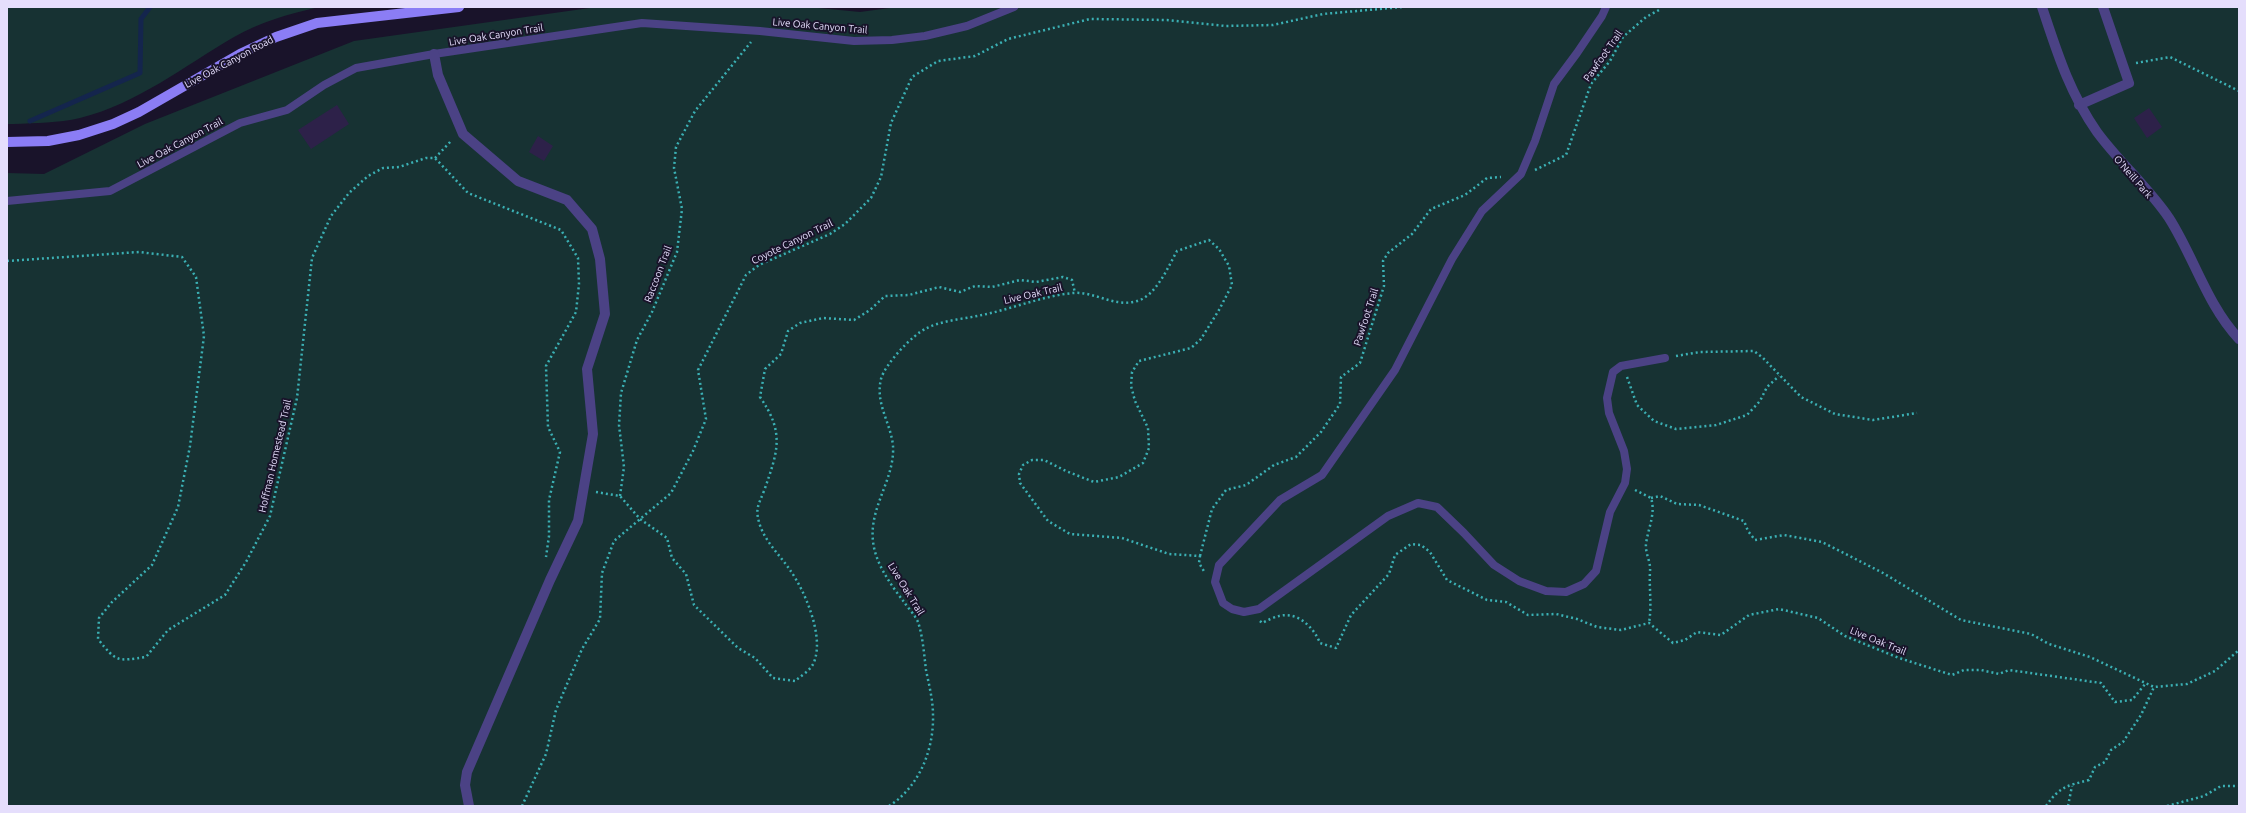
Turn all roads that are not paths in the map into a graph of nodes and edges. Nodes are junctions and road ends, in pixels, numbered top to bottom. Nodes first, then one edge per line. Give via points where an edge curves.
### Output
1 (459, 7) edge
2 (1014, 7) edge
3 (1606, 7) edge
4 (2042, 7) edge
5 (2104, 7) edge
6 (434, 54) junction
7 (2079, 105) junction
8 (7, 142) edge
9 (7, 201) edge
10 (2239, 339) edge
11 (1665, 358) road end
12 (469, 806) edge

1 - 8 main road, Live Oak Canyon Road via 317,23 276,37 240,54 113,124 79,135 48,141
2 - 6 lane, Live Oak Canyon Trail via 967,26 925,36 892,40 854,41 760,31 642,23
3 - 11 lane via 1582,47 1554,84 1521,174 1482,211 1452,259 1395,370 1322,475 1280,500 1226,556 1216,572 1215,582 1223,604 1232,610 1244,612 1259,609 1388,516 1418,503 1437,507 1494,566 1519,581 1546,591 1566,592 1584,584 1596,571 1610,512 1625,483 1627,469 1624,451 1609,413 1607,398 1613,372 1621,366
4 - 7 street, O'Neill Park via 2066,77
5 - 7 street via 2129,83
6 - 9 lane, Live Oak Canyon Trail via 356,68 324,85 287,110 240,122 110,191
6 - 12 street via 438,75 463,134 518,181 567,200 592,230 600,259 605,314 587,369 593,434 578,521 467,772 465,785
7 - 10 street, O'Neill Park via 2116,157 2168,218 2218,311

